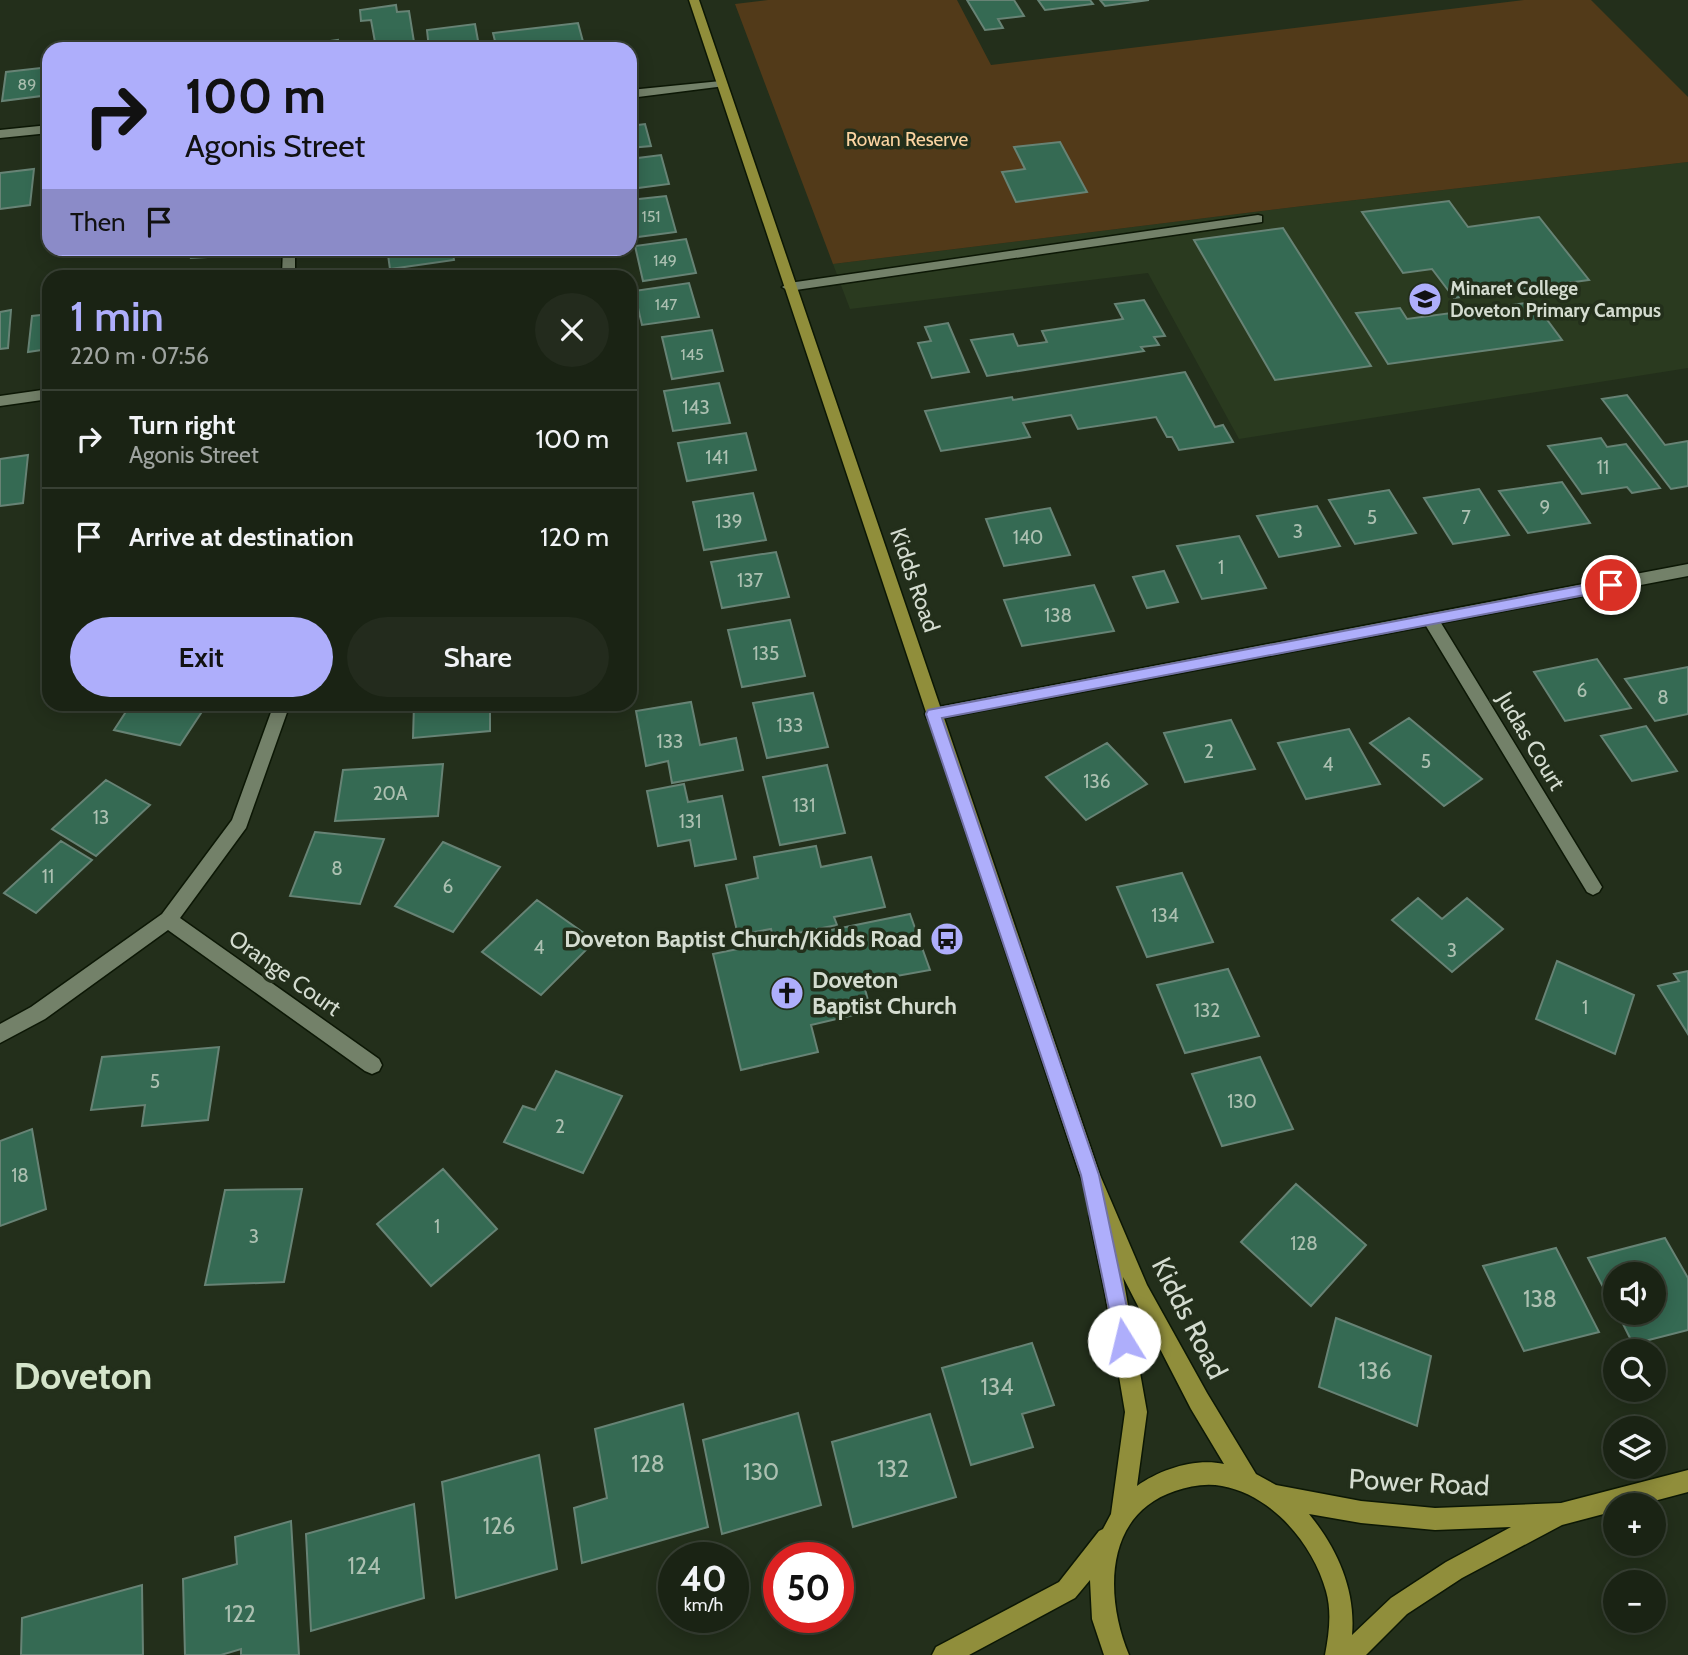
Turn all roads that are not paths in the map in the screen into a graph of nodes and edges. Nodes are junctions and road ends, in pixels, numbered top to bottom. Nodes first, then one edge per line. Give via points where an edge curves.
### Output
1 (694, 0) edge
2 (721, 84) junction
3 (637, 93) edge
4 (42, 130) edge
5 (0, 134) edge
6 (1258, 219) dead end
7 (789, 287) junction
8 (42, 395) edge
9 (0, 401) edge
10 (1688, 570) edge
11 (1430, 620) junction
12 (280, 711) edge
13 (933, 714) junction
14 (1594, 887) dead end
15 (169, 920) junction
16 (0, 1034) edge
17 (372, 1065) dead end
18 (1090, 1175) junction
19 (1688, 1481) edge
20 (1248, 1482) junction
21 (1275, 1496) junction
22 (1560, 1514) junction
23 (1116, 1526) junction
24 (944, 1655) edge
25 (1117, 1655) edge
26 (1337, 1655) edge
27 (1349, 1655) edge

1 - 2 main road, Kidds Road
2 - 3 street
2 - 7 main road, Kidds Road
4 - 5 street
6 - 7 street
7 - 13 main road, Kidds Road
8 - 9 street
10 - 11 street
11 - 13 street
11 - 14 street, Judas Court
12 - 15 street via 240,823
13 - 18 main road, Kidds Road
15 - 16 street via 38,1013
15 - 17 street, Orange Court
18 - 20 main road, Kidds Road via 1140,1292
18 - 23 main road, Kidds Road via 1136,1412
19 - 22 main road, Power Road
20 - 21 main road
20 - 23 main road via 1212,1473 1177,1476 1146,1491
21 - 22 main road, Power Road via 1361,1512 1435,1518
21 - 26 main road via 1303,1522 1325,1555 1339,1593 1342,1633
22 - 27 main road, Power Road via 1454,1570 1399,1606
23 - 24 main road via 1067,1590
23 - 25 main road, Kidds Road via 1101,1571 1102,1612

